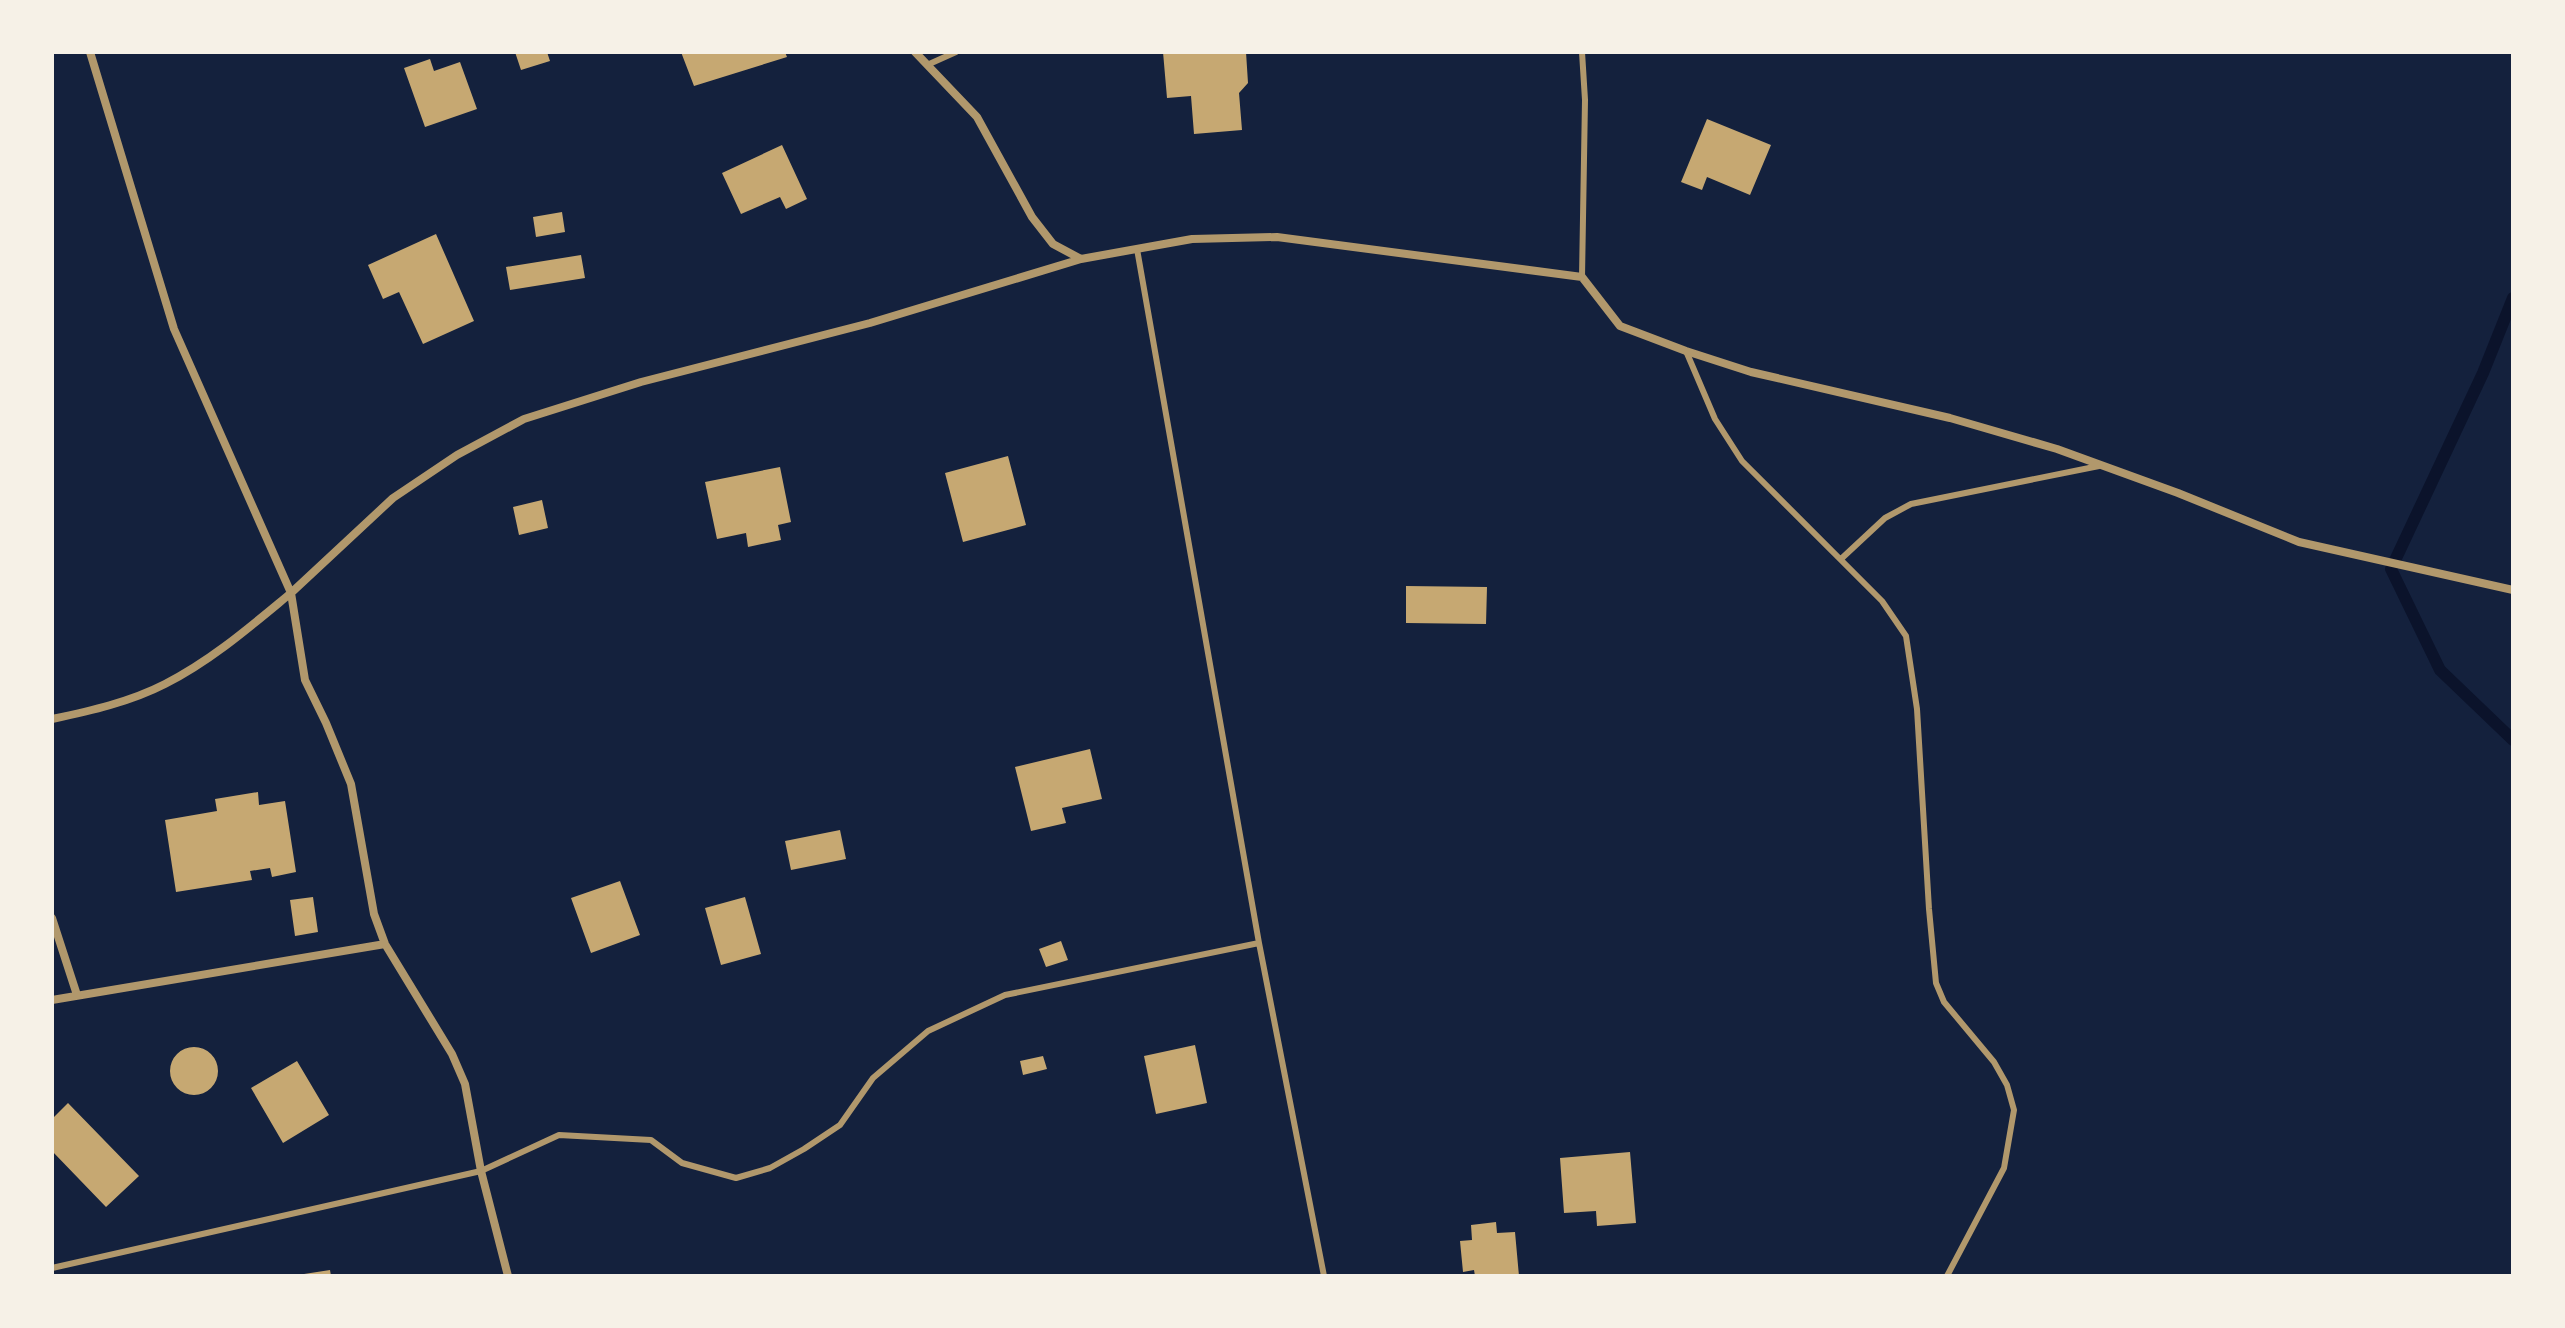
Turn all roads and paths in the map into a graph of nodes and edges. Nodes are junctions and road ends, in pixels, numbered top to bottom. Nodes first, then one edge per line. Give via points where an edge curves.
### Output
1 (90, 52) edge
2 (915, 52) edge
3 (956, 52) edge
4 (1582, 52) edge
5 (927, 65) junction
6 (1137, 249) junction
7 (1081, 259) junction
8 (1582, 277) junction
9 (1686, 351) junction
10 (2102, 465) junction
11 (1841, 559) junction
12 (2513, 590) edge
13 (291, 593) junction
14 (52, 719) edge
15 (52, 918) edge
16 (1259, 943) junction
17 (385, 944) junction
18 (77, 995) junction
19 (52, 1000) edge
20 (481, 1171) junction
21 (52, 1268) edge
22 (508, 1276) edge
23 (1324, 1276) edge
24 (1947, 1276) edge

1 - 13 street via 174,329
2 - 5 street
3 - 5 lane
4 - 8 lane
5 - 7 street via 977,117 1032,217 1053,244
6 - 7 street
6 - 8 street via 1192,239 1277,237
6 - 16 lane
7 - 13 street via 524,419 393,498
8 - 9 street via 1620,326
9 - 10 street via 1751,372 1950,418
9 - 11 lane via 1715,419 1742,461
10 - 11 lane via 1911,504 1885,518
10 - 12 street via 2299,542
11 - 24 lane via 1882,601 1906,636 1917,709 1936,983 1944,1002 1994,1062 2014,1110 2004,1168
13 - 14 street via 218,652 163,685 99,709
13 - 17 street via 305,680 351,784 374,914
15 - 18 street
16 - 20 lane via 1005,995 928,1031 873,1078 840,1125 770,1168 736,1178 682,1163 651,1140 608,1136 559,1135
16 - 23 lane
17 - 18 street
17 - 20 street via 465,1084
18 - 19 street
20 - 21 lane
20 - 22 street

